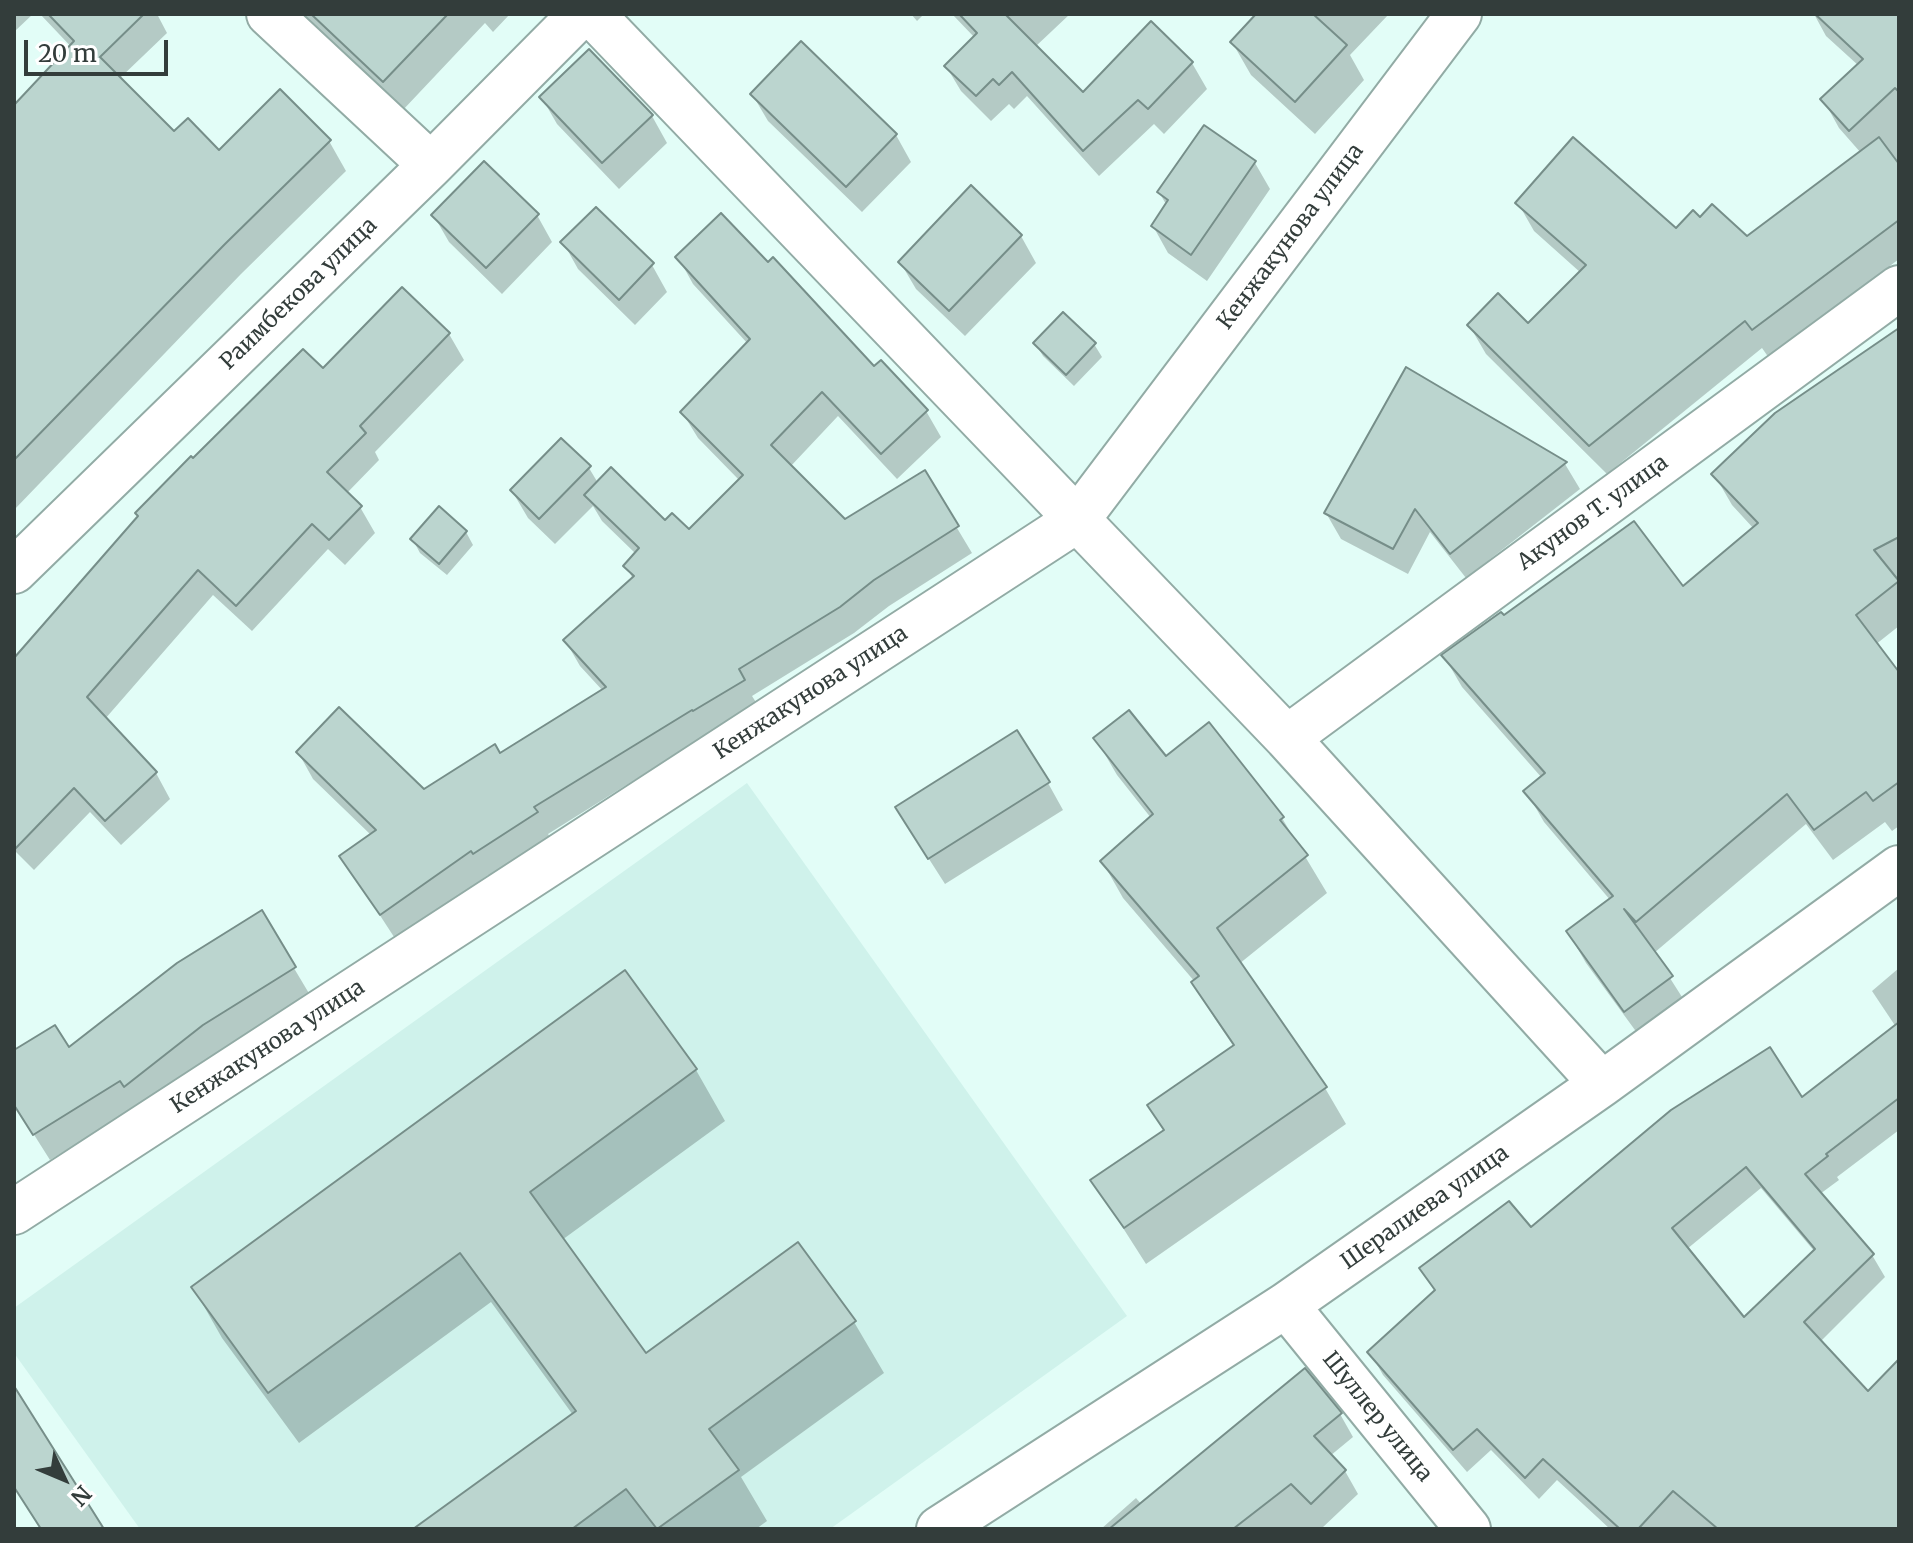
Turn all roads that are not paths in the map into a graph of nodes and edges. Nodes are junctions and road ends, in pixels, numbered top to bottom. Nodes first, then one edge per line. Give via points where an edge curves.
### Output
1 (269, 14) edge
2 (581, 14) edge
3 (592, 14) edge
4 (1459, 14) edge
5 (431, 165) junction
6 (1899, 288) edge
7 (1077, 520) junction
8 (14, 571) edge
9 (1287, 738) junction
10 (1899, 868) edge
11 (1602, 1084) junction
12 (14, 1212) edge
13 (1286, 1305) junction
14 (939, 1529) edge
15 (1468, 1529) edge

1 - 5 street
2 - 5 street, Раимбекова улица
3 - 7 street
4 - 7 street, Кенжакунова улица
5 - 8 street, Раимбекова улица
6 - 9 street, Акунов Т. улица
7 - 9 street
7 - 12 street, Кенжакунова улица
9 - 11 street
10 - 11 street, Шералиева улица
11 - 13 street, Шералиева улица
13 - 14 street, Шералиева улица
13 - 15 street, Шуллер улица

